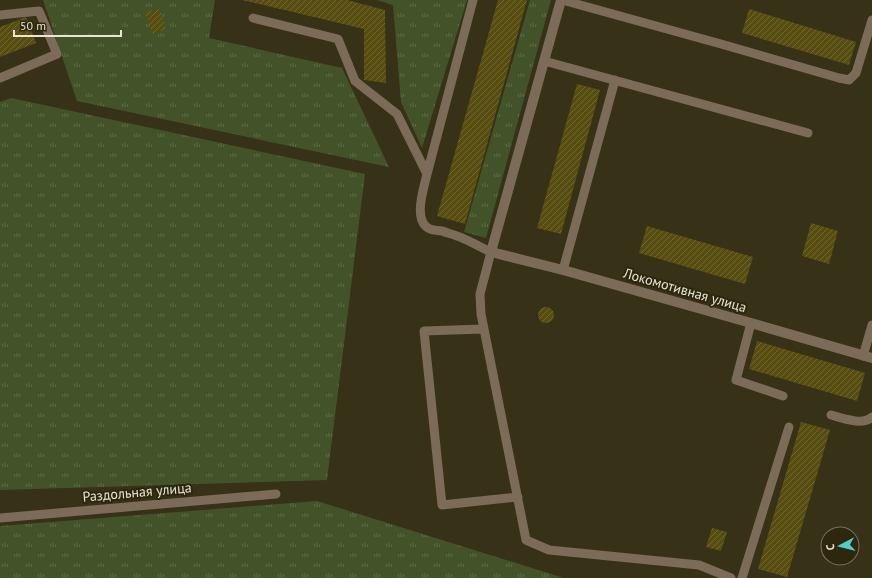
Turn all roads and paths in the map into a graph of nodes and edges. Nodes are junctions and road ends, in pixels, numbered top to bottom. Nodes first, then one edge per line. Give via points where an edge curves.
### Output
1 (472, 0) edge
2 (562, 0) edge
3 (0, 15) edge
4 (254, 18) dead end
5 (872, 20) edge
6 (544, 61) junction
7 (0, 78) edge
8 (615, 80) junction
9 (808, 133) dead end
10 (428, 174) junction
11 (490, 252) junction
12 (563, 270) junction
13 (751, 323) junction
14 (872, 325) edge
15 (483, 329) junction
16 (867, 357) edge
17 (783, 396) dead end
18 (831, 415) dead end
19 (872, 417) edge
20 (789, 427) dead end
21 (276, 494) dead end
22 (518, 497) junction
23 (0, 518) edge
24 (731, 578) edge
25 (742, 578) edge

1 - 10 lane
2 - 5 lane via 849,80 856,73
2 - 6 street
3 - 7 lane via 39,11 57,54
4 - 10 lane via 338,39 355,81 397,114
6 - 8 lane
6 - 11 street
8 - 9 lane
8 - 12 lane
10 - 11 lane via 420,211 425,225 430,229 458,236
11 - 12 street, Локомотивная улица
11 - 15 lane via 480,294
12 - 13 street, Локомотивная улица
13 - 16 street, Локомотивная улица
13 - 17 lane via 736,380
14 - 16 lane
15 - 22 lane
15 - 22 lane via 424,331 442,505
18 - 19 lane via 863,422
20 - 25 lane
21 - 23 lane, Раздольная улица
22 - 24 lane via 526,540 549,550 699,565

